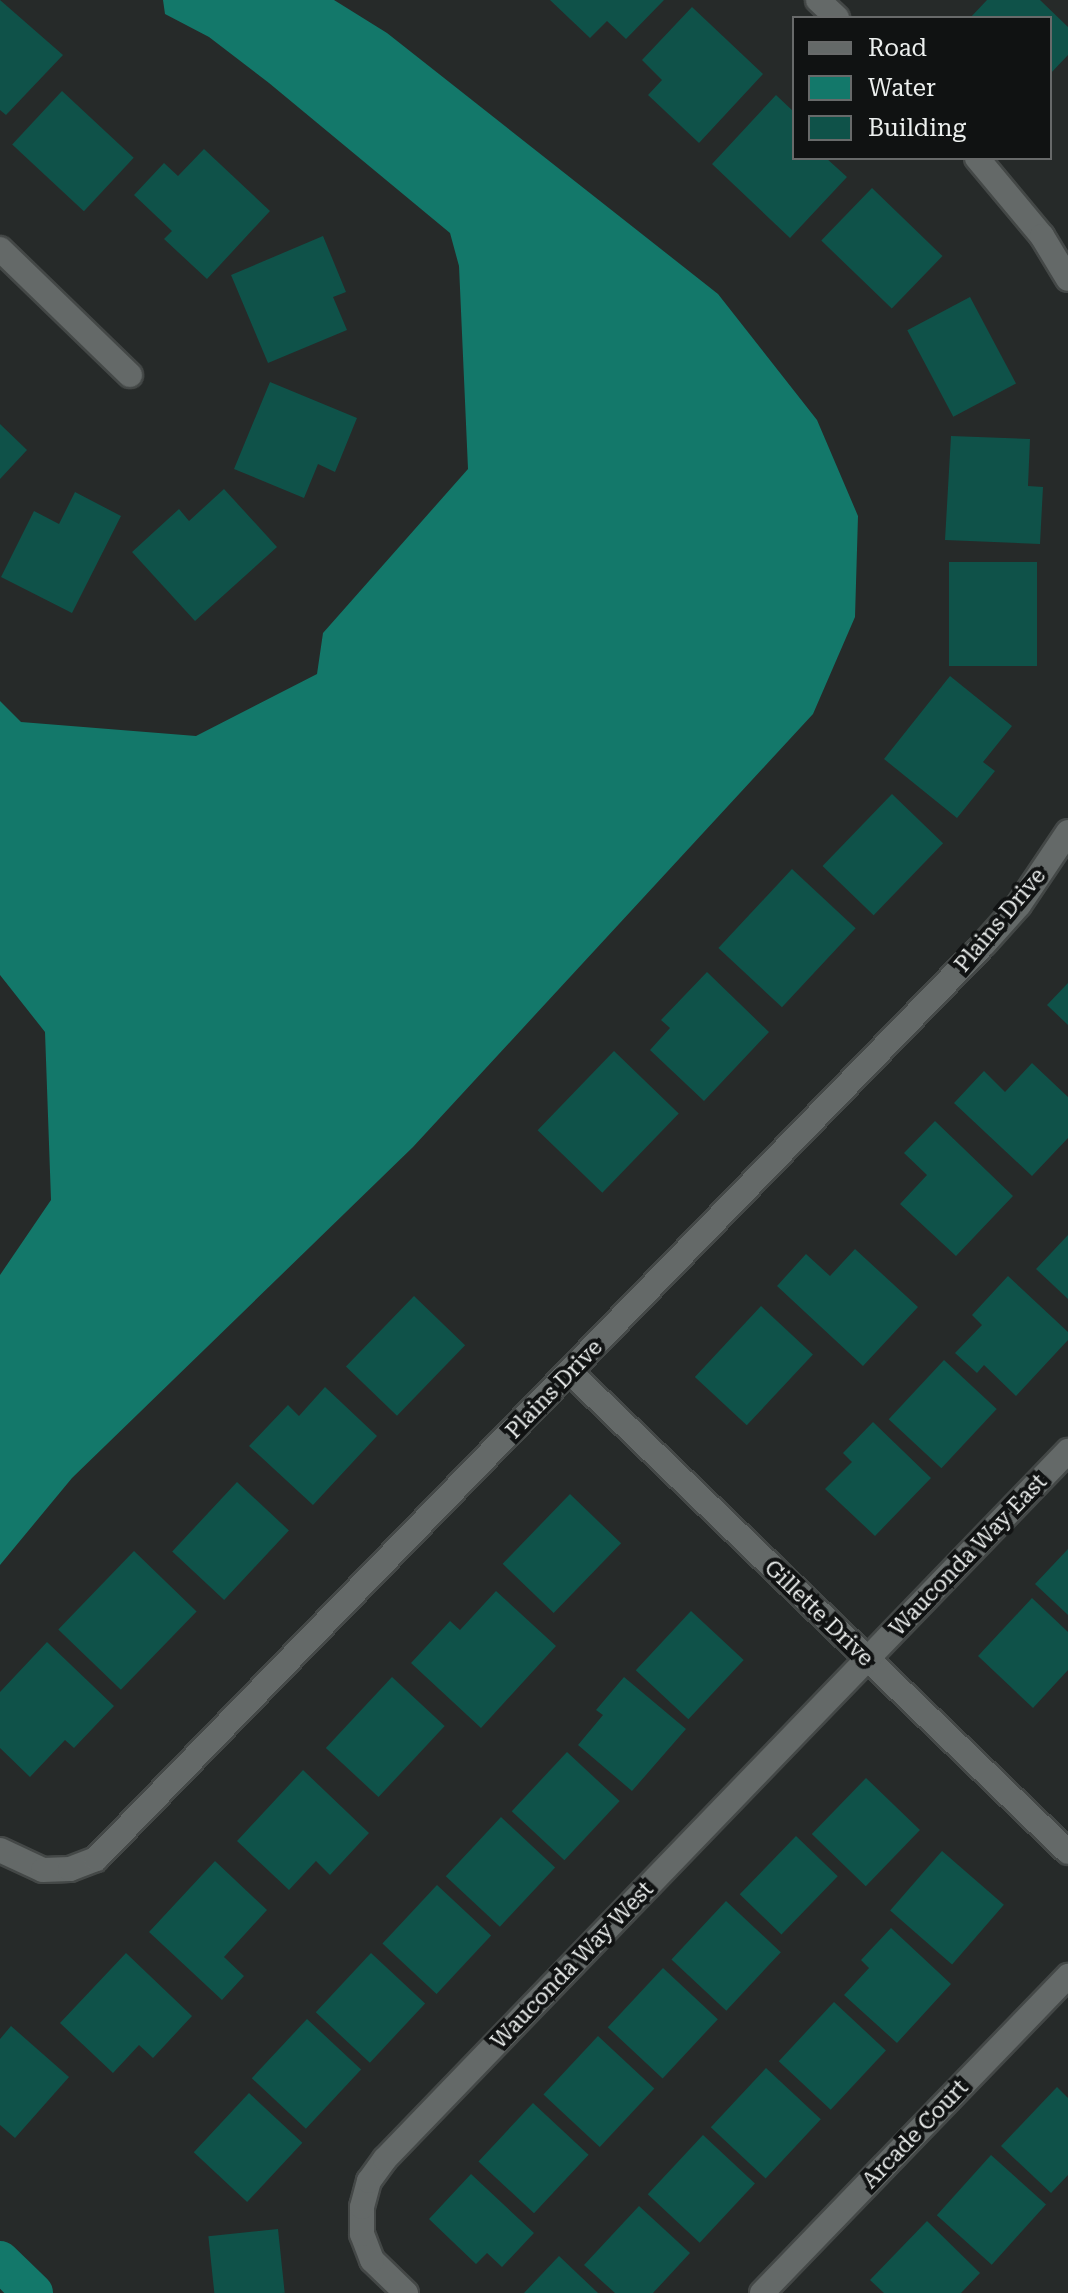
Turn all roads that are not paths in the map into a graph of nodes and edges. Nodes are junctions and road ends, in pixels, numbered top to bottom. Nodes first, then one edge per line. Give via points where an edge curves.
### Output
1 (818, 0) edge
2 (835, 16) edge
3 (979, 160) edge
4 (0, 249) edge
5 (1068, 279) edge
6 (130, 375) dead end
7 (1068, 832) edge
8 (571, 1373) junction
9 (1068, 1451) edge
10 (867, 1659) junction
11 (0, 1850) edge
12 (1068, 1852) edge
13 (1068, 1976) edge
14 (406, 2293) edge
15 (762, 2293) edge

1 - 2 street
3 - 5 street via 1042,236
4 - 6 street
7 - 8 street, Plains Drive via 1019,905 984,944
8 - 10 street, Gillette Drive
8 - 11 street, Plains Drive via 96,1859 70,1869 43,1870
9 - 10 street, Wauconda Way East
10 - 12 street, Gillette Drive
10 - 14 street, Wauconda Way West via 369,2181 362,2234 372,2260
13 - 15 street, Arcade Court

